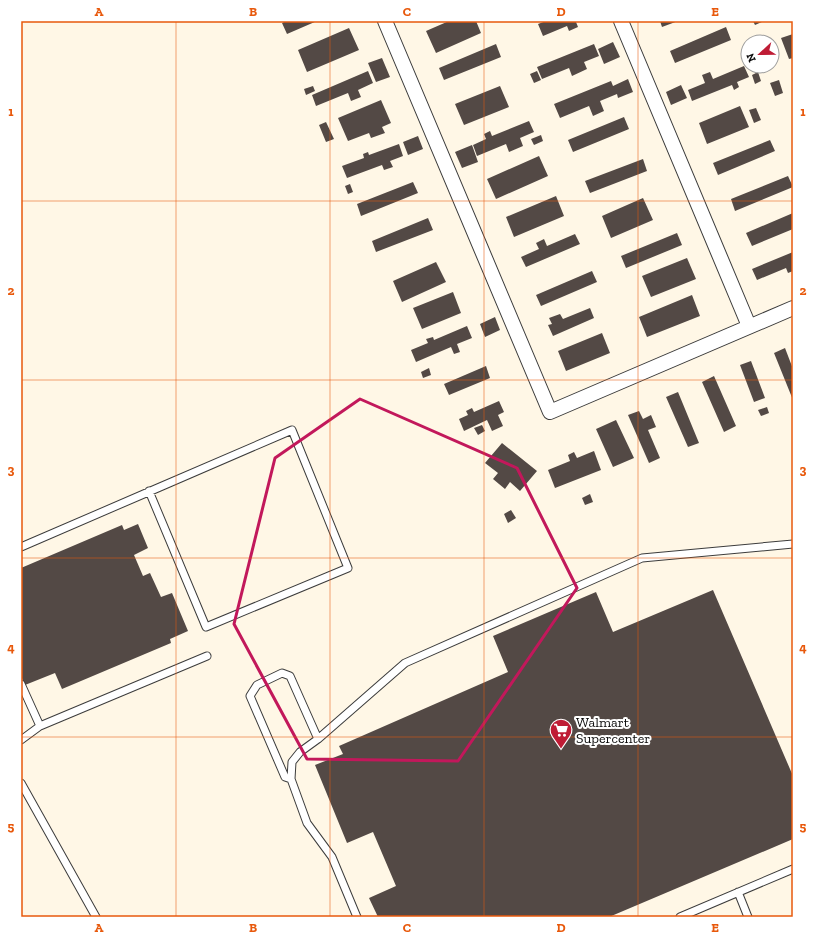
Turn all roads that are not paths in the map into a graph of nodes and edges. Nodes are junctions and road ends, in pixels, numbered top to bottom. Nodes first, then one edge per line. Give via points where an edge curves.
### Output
1 (385, 21) edge
2 (621, 21) edge
3 (793, 308) edge
4 (749, 326) junction
5 (149, 491) junction
6 (793, 544) edge
7 (21, 547) edge
8 (207, 656) dead end
9 (21, 684) edge
10 (40, 726) junction
11 (318, 739) junction
12 (21, 740) edge
13 (291, 779) junction
14 (21, 783) edge
15 (793, 869) edge
16 (738, 892) junction
17 (96, 917) edge
18 (356, 917) edge
19 (680, 917) edge
20 (748, 917) edge

1 - 4 street via 550,412
2 - 4 street
3 - 4 street
5 - 5 lane via 292,430 348,568 206,627
5 - 7 lane
6 - 11 lane via 642,558 405,663
8 - 10 lane
9 - 10 lane
10 - 12 lane
11 - 13 lane via 300,752 292,762
11 - 13 lane via 290,676 282,673 257,684 250,696 285,777
13 - 18 lane via 307,823 332,857
14 - 17 lane
15 - 16 lane
16 - 19 lane
16 - 20 lane

